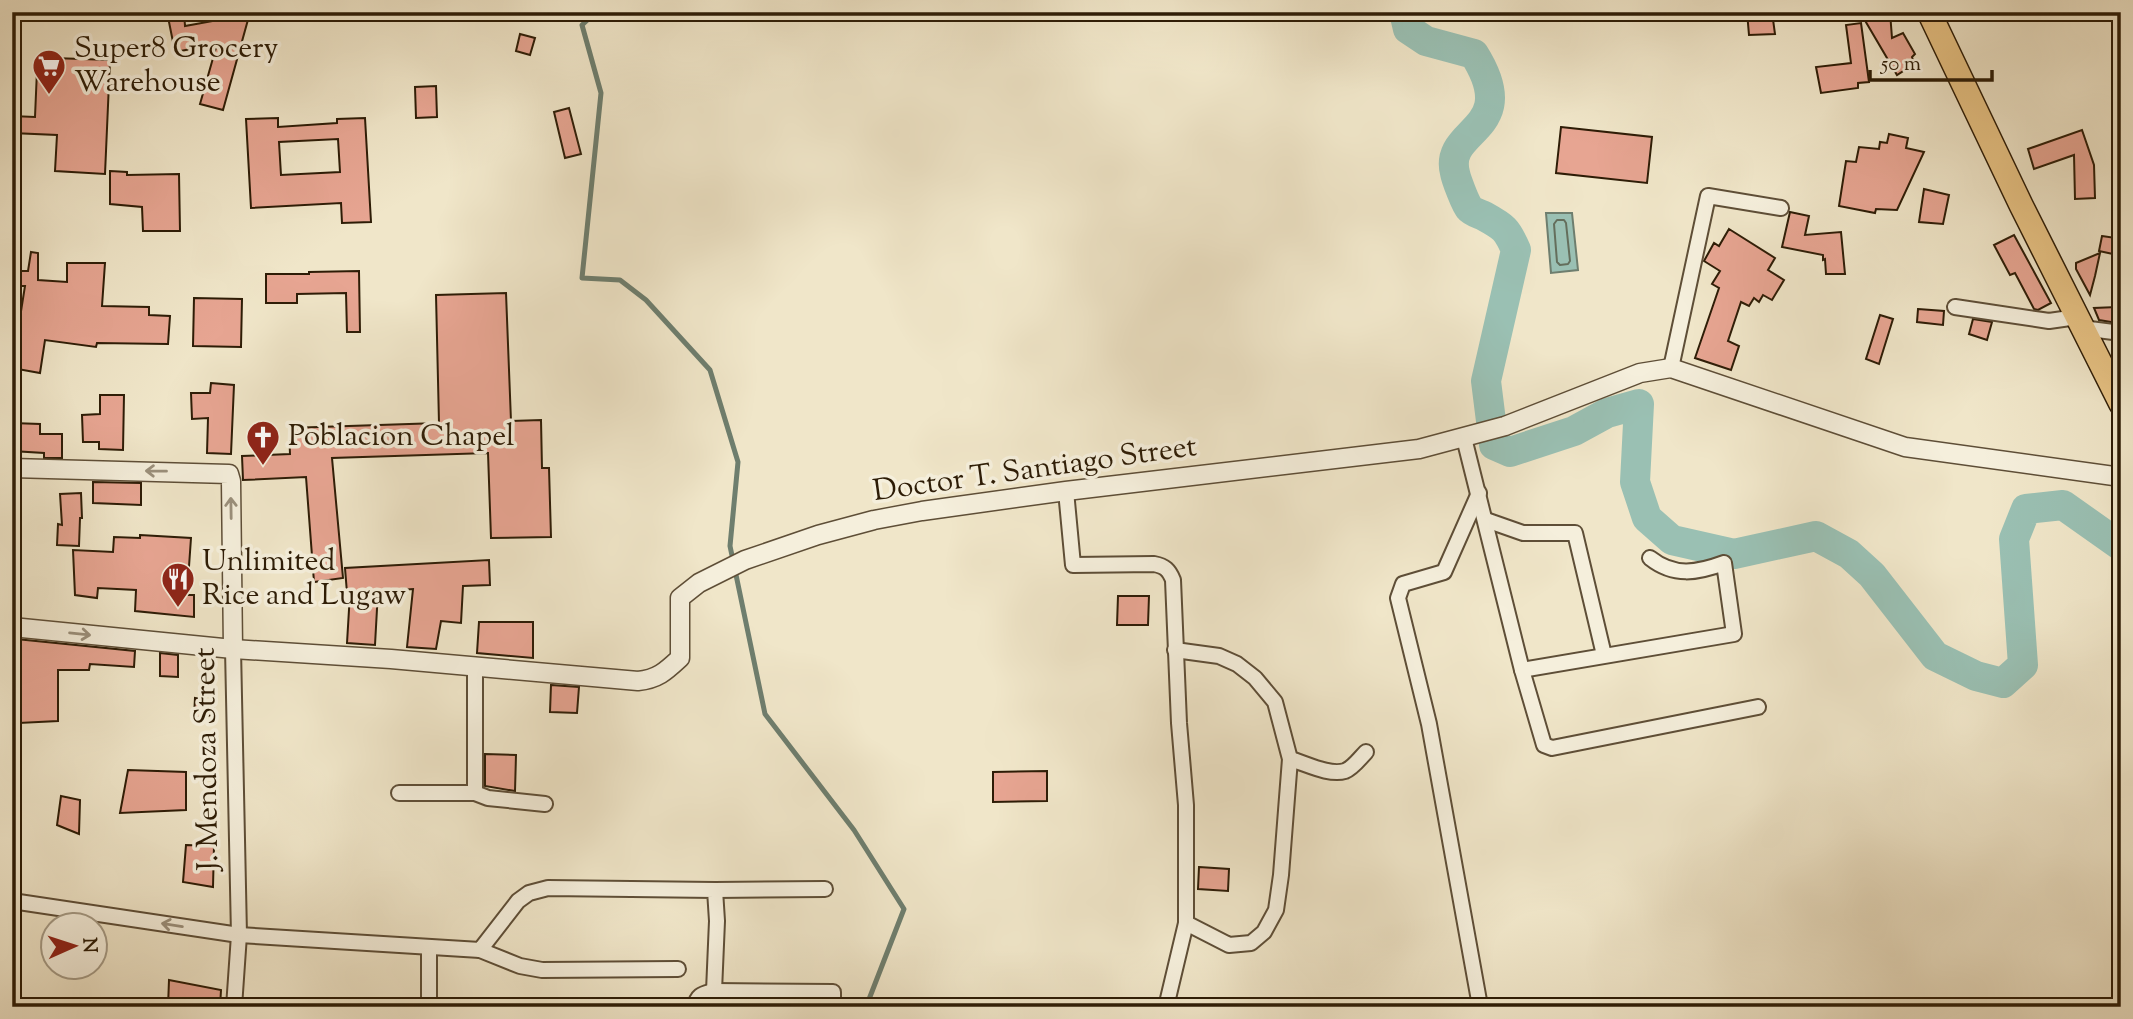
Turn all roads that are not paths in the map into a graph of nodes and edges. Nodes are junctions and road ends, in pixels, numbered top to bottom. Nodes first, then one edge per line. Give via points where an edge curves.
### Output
1 (1929, 12) edge
2 (1781, 208) dead end
3 (1955, 307) dead end
4 (2079, 323) junction
5 (2121, 333) edge
6 (1671, 368) junction
7 (2121, 404) edge
8 (1466, 437) junction
9 (12, 468) edge
10 (2121, 477) edge
11 (1066, 491) junction
12 (1479, 493) junction
13 (1486, 520) junction
14 (1650, 558) dead end
15 (12, 627) edge
16 (233, 649) junction
17 (1175, 650) junction
18 (1604, 655) junction
19 (475, 666) junction
20 (1522, 670) junction
21 (1758, 707) dead end
22 (1366, 752) dead end
23 (1290, 759) junction
24 (399, 793) dead end
25 (475, 793) junction
26 (545, 804) dead end
27 (825, 889) dead end
28 (715, 890) junction
29 (12, 901) edge
30 (1186, 923) junction
31 (239, 935) junction
32 (429, 947) junction
33 (480, 950) junction
34 (678, 969) dead end
35 (715, 991) junction
36 (1480, 1006) edge
37 (234, 1007) edge
38 (429, 1007) edge
39 (695, 1007) edge
40 (833, 1007) edge
41 (1166, 1007) edge

1 - 4 main road
2 - 6 street via 1708,196
3 - 4 street
4 - 5 street
4 - 7 main road
6 - 8 street, Doctor T. Santiago Street via 1640,373
6 - 10 street, Doctor T. Santiago Street via 1905,447
8 - 11 street, Doctor T. Santiago Street via 1419,449
8 - 12 street
16 -> 9 street, J. Mendoza Street via 229,474
11 - 17 street via 1073,565 1154,564 1170,572
11 - 19 street, Doctor T. Santiago Street via 874,520 745,560 698,583 680,598 680,658 652,680
12 - 13 street
12 - 36 street via 1444,572 1403,584 1398,598 1429,724
13 - 18 street via 1523,533 1575,534
13 - 20 street
14 - 18 street via 1663,568 1684,571 1702,571 1724,563 1734,634
15 -> 16 street, Doctor T. Santiago Street
16 - 19 street, Doctor T. Santiago Street
16 - 31 street, J. Mendoza Street
17 - 23 street via 1219,656 1255,678 1275,702
17 - 30 street via 1186,805
18 - 20 street
19 - 25 street
20 - 21 street via 1544,745 1552,748
22 - 23 street via 1341,772
23 - 30 street via 1276,910 1264,932 1251,943 1229,945
24 - 25 street
25 - 26 street
27 - 28 street
28 - 33 street via 548,888 518,901
28 - 35 street
31 -> 29 street
30 - 41 street
31 - 32 street
31 - 37 street, J. Mendoza Street
32 - 33 street
32 - 38 street
33 - 34 street via 542,970
35 - 39 street via 701,994
35 - 40 street via 833,992

